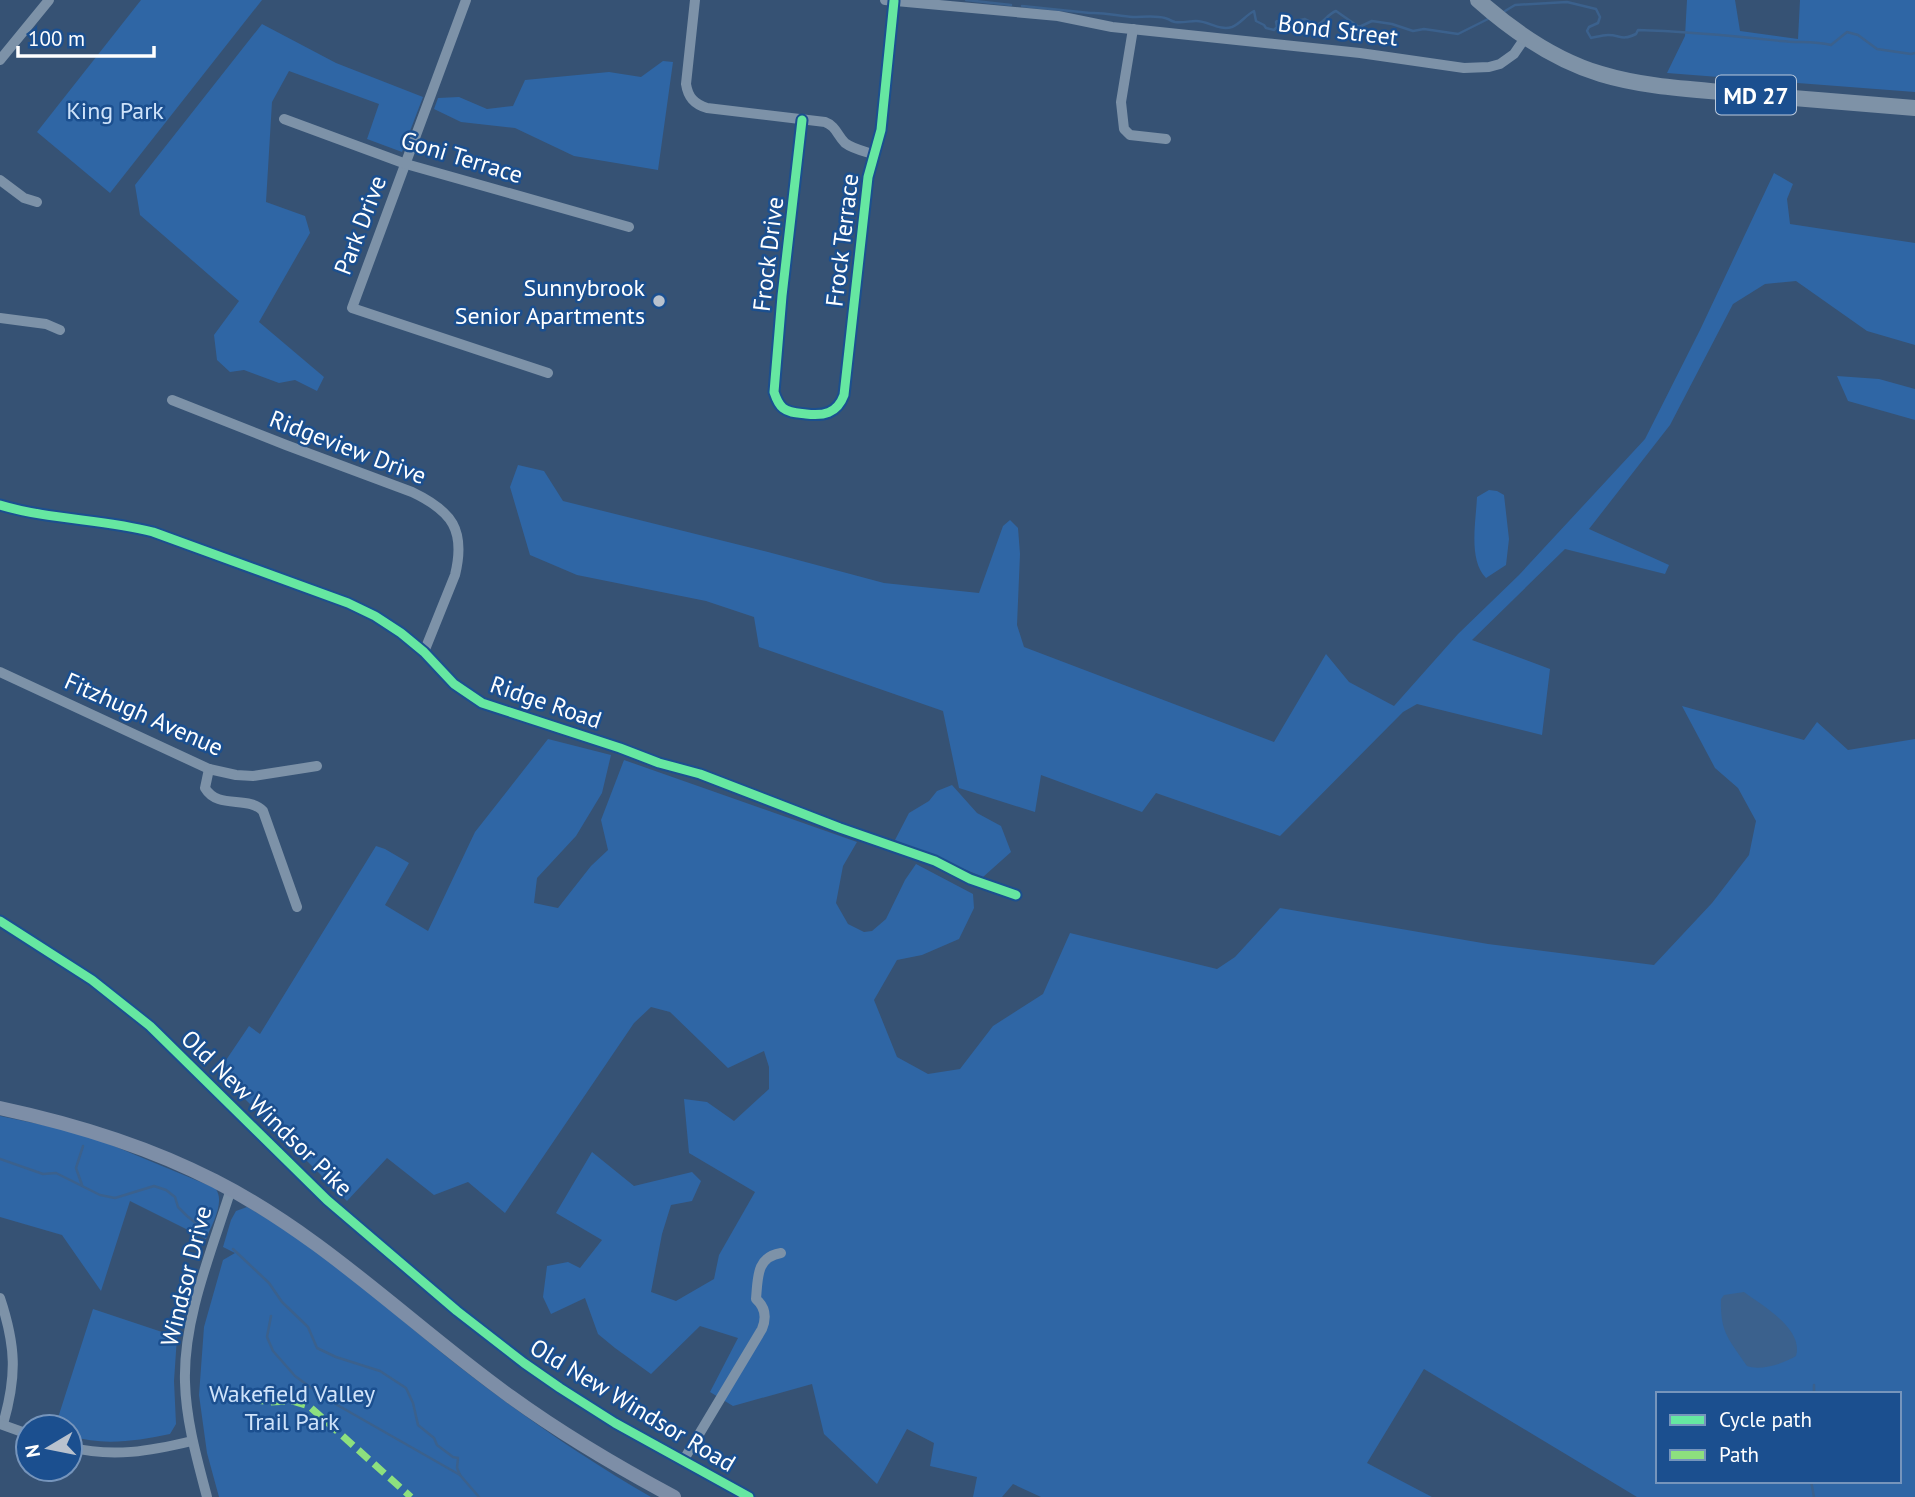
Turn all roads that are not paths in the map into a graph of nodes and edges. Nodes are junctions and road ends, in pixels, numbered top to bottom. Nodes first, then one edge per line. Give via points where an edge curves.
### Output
1 (49, 0) edge
2 (466, 0) edge
3 (695, 0) edge
4 (1478, 0) edge
5 (890, 1) edge
6 (1133, 29) junction
7 (1525, 38) junction
8 (0, 60) edge
9 (1915, 108) edge
10 (284, 119) dead end
11 (802, 120) junction
12 (1166, 139) dead end
13 (873, 154) junction
14 (406, 164) junction
15 (0, 180) edge
16 (37, 202) dead end
17 (629, 227) dead end
18 (0, 318) edge
19 (60, 330) dead end
20 (548, 373) dead end
21 (774, 393) joint
22 (172, 400) dead end
23 (0, 505) edge
24 (424, 652) junction
25 (0, 671) edge
26 (317, 766) dead end
27 (209, 769) junction
28 (1016, 895) dead end
29 (297, 907) dead end
30 (0, 921) edge
31 (0, 1108) edge
32 (231, 1189) junction
33 (781, 1252) dead end
34 (0, 1298) edge
35 (499, 1344) joint
36 (1, 1424) edge
37 (192, 1441) junction
38 (84, 1450) edge
39 (683, 1461) junction
40 (207, 1497) edge
41 (674, 1497) edge
42 (749, 1497) edge

1 - 8 street
2 - 14 street, Park Drive
3 - 11 street via 685,83 689,97 707,108
4 - 7 highway, MD 27
5 - 6 street, Bond Street via 1058,16
5 - 13 street, Frock Terrace via 881,130
6 - 7 street, Bond Street via 1476,68 1506,61
6 - 12 street via 1121,102 1124,130 1130,135
7 - 9 highway, MD 27 via 1581,67 1632,82
10 - 14 street, Goni Terrace
11 - 13 street via 828,123 852,148
11 - 21 street, Frock Drive
13 - 21 street, Frock Terrace via 842,401 823,415 796,413 783,408
14 - 17 street, Goni Terrace
14 - 20 street, Park Drive via 352,308
15 - 16 street
18 - 19 street
22 - 24 street, Ridgeview Drive via 412,492 444,510 455,530 458,563
23 - 24 street, Ridge Road via 137,528 191,545 357,607 388,623
24 - 28 street, Ridge Road via 454,684 482,703 700,774
25 - 27 street, Fitzhugh Avenue
26 - 27 street, Fitzhugh Avenue via 253,775
27 - 29 street via 205,788 209,795 263,811
30 - 35 street, Old New Windsor Pike via 92,980 150,1026 327,1200
31 - 32 main road via 116,1138
32 - 37 street, Windsor Drive via 189,1336 185,1380
32 - 41 main road via 319,1247 511,1397
33 - 39 street via 764,1261 758,1278 756,1299 765,1315 762,1329
34 - 36 street via 14,1360 10,1401
35 - 39 street, Old New Windsor Road via 615,1423
37 - 38 street via 119,1454
37 - 40 street, Windsor Drive
39 - 42 street, Old New Windsor Road

